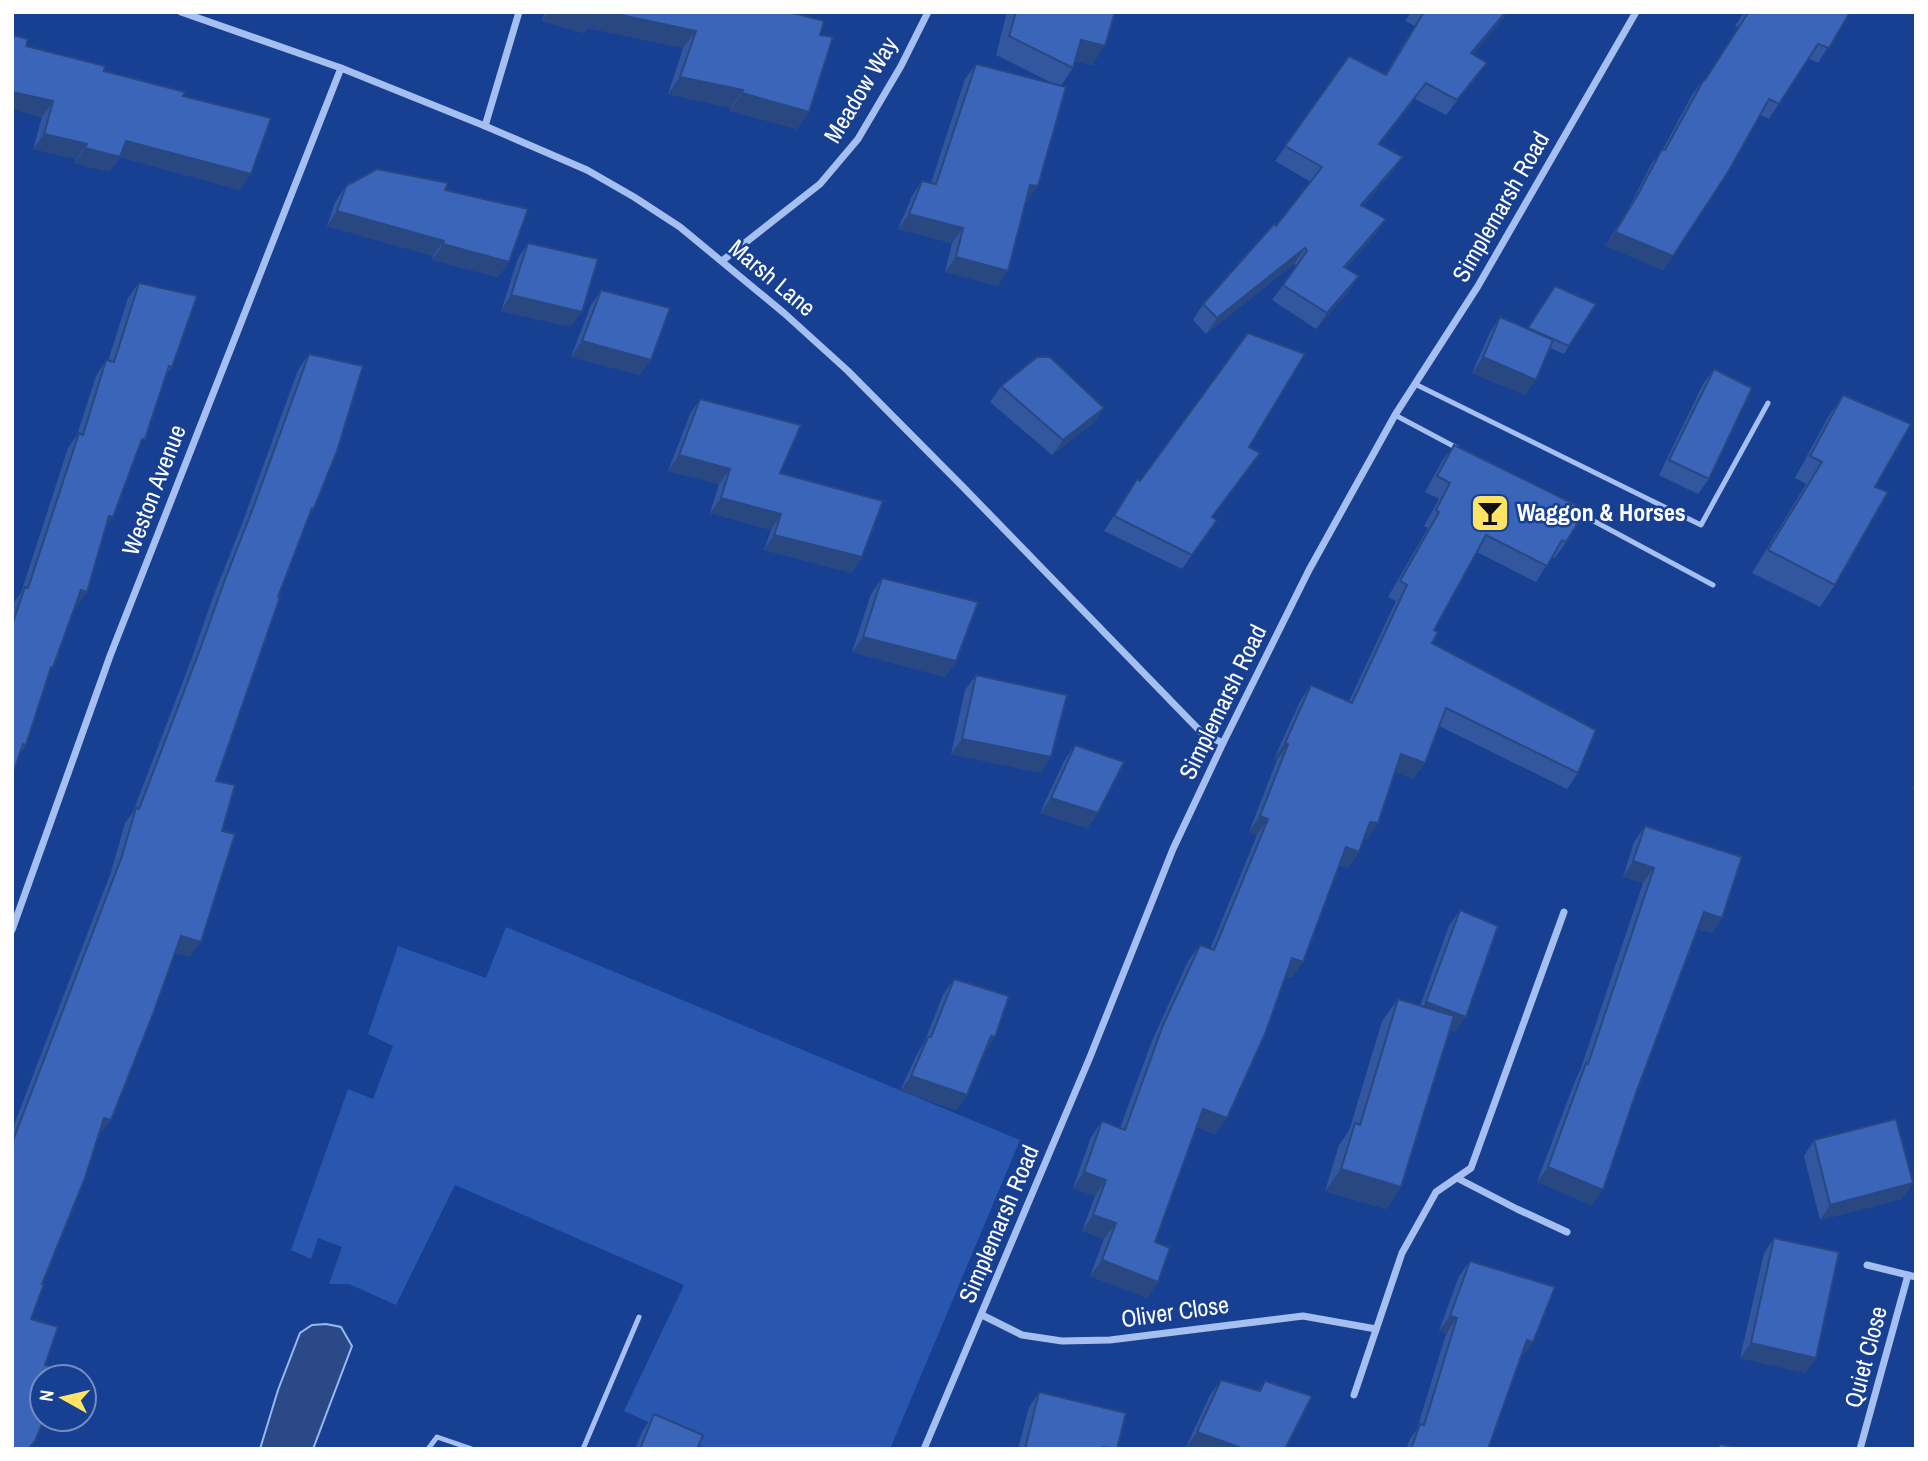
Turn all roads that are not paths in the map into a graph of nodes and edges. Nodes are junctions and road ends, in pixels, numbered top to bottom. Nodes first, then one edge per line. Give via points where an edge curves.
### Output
1 (181, 12) edge
2 (519, 12) edge
3 (928, 12) edge
4 (1636, 12) edge
5 (341, 68) junction
6 (485, 126) junction
7 (722, 261) junction
8 (1415, 384) junction
9 (1768, 403) dead end
10 (1395, 415) junction
11 (1468, 454) edge
12 (1566, 506) edge
13 (1713, 585) dead end
14 (1223, 743) junction
15 (1564, 912) dead end
16 (12, 930) edge
17 (1457, 1178) junction
18 (1567, 1232) dead end
19 (1867, 1265) dead end
20 (1912, 1276) edge
21 (982, 1315) junction
22 (639, 1317) dead end
23 (1376, 1329) junction
24 (1354, 1395) dead end
25 (428, 1449) edge
26 (472, 1449) edge
27 (583, 1449) edge
28 (924, 1449) edge
29 (1860, 1449) edge

1 - 5 street, Marsh Lane
2 - 6 street
3 - 7 street, Meadow Way via 858,139 820,184
4 - 8 street, Simplemarsh Road via 1478,286
5 - 6 street, Marsh Lane
5 - 16 street, Weston Avenue via 110,656
6 - 7 street, Marsh Lane via 587,170 680,227
7 - 14 street, Marsh Lane via 848,371 1203,734
8 - 9 lane via 1701,525
8 - 10 street, Simplemarsh Road
10 - 11 lane
10 - 14 street, Simplemarsh Road via 1309,570
12 - 13 lane
14 - 21 street, Simplemarsh Road via 1173,849
15 - 17 street via 1471,1168
17 - 18 street
17 - 23 street via 1436,1192 1402,1253
19 - 20 street, Quiet Close
20 - 29 street, Quiet Close
21 - 23 street, Oliver Close via 1022,1335 1062,1341 1110,1340 1303,1316
21 - 28 street, Simplemarsh Road
22 - 27 lane
23 - 24 street
25 - 26 lane via 437,1437

